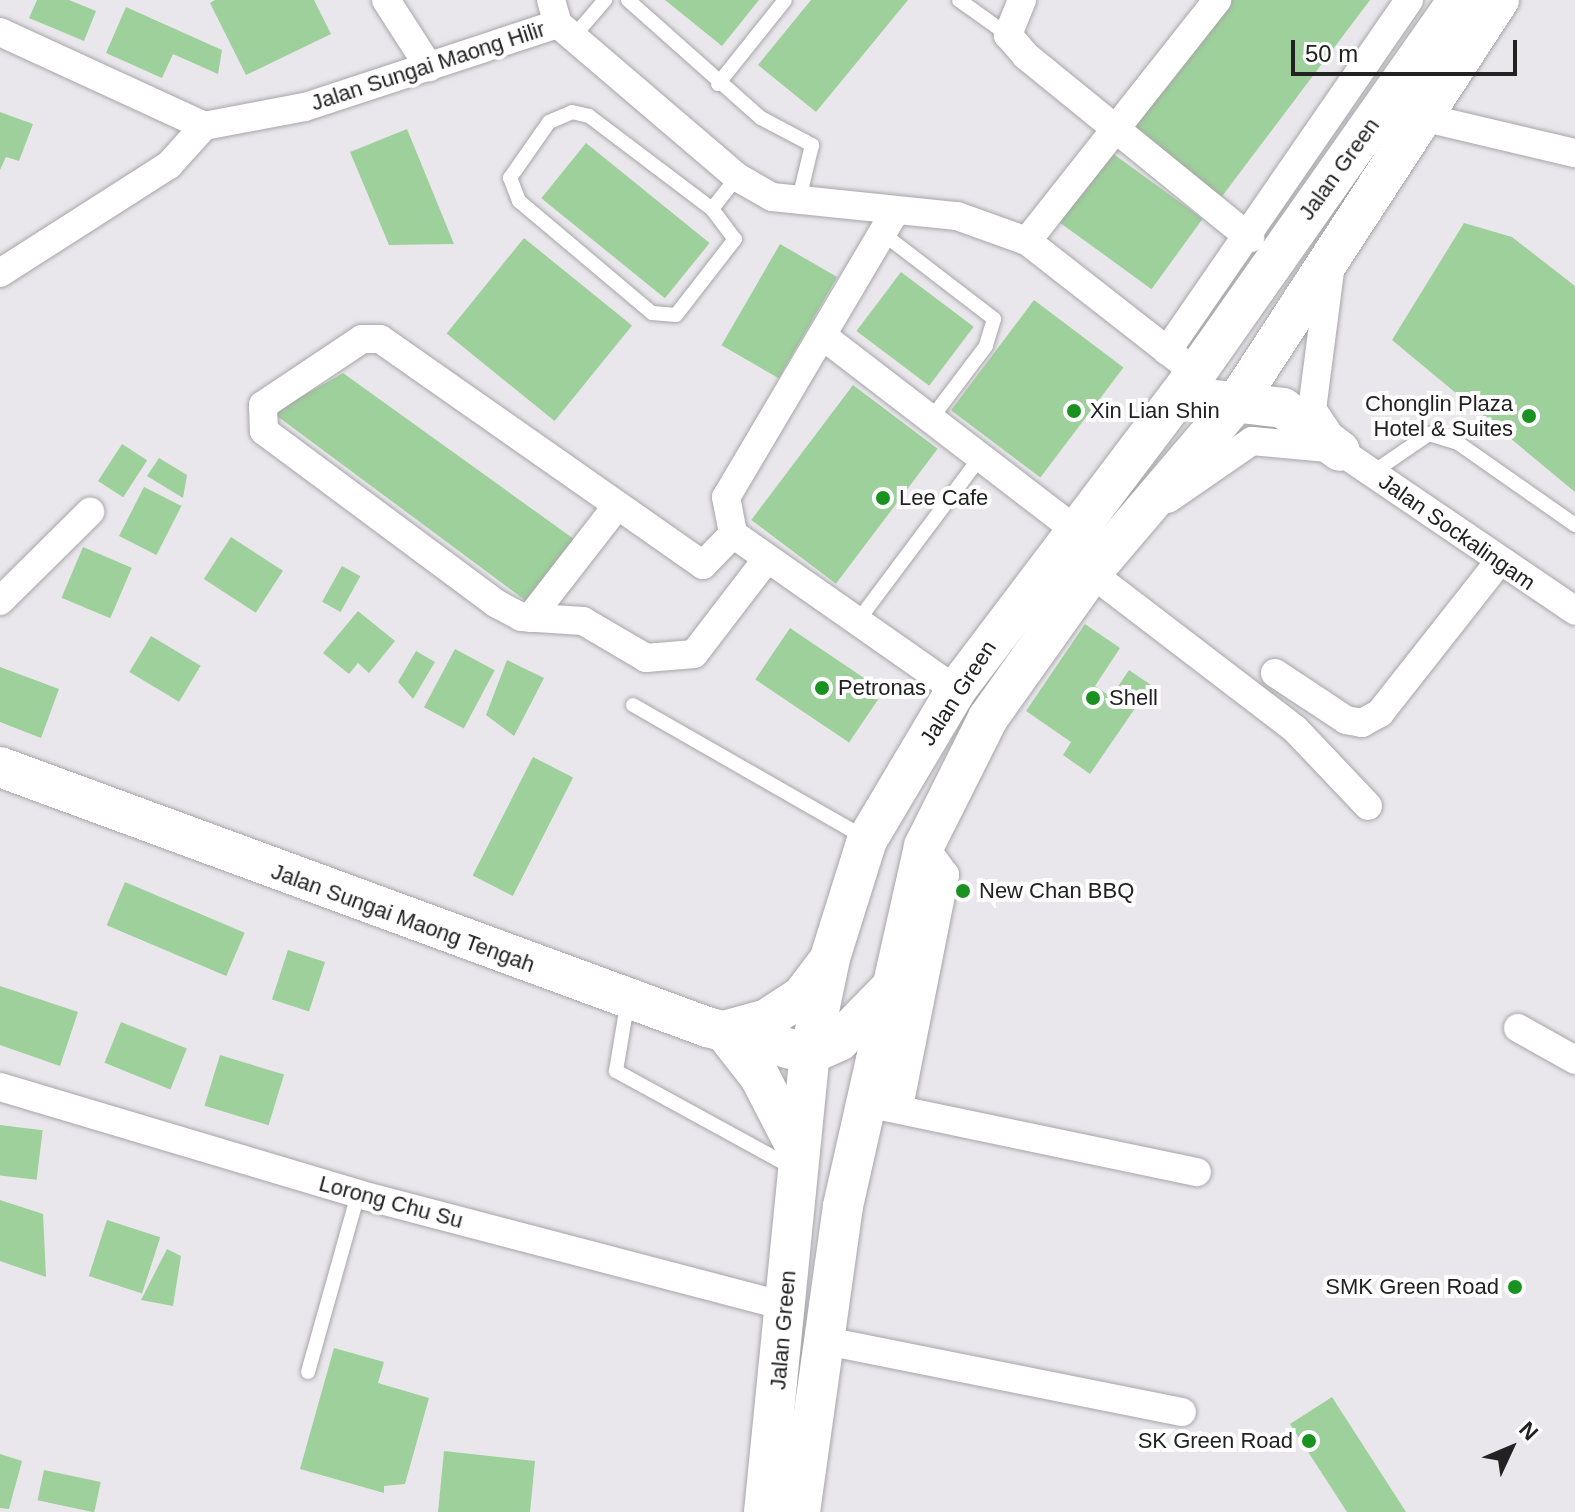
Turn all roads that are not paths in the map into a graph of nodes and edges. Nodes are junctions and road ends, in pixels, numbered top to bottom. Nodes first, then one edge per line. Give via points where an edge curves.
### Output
1 (386, 0) edge
2 (605, 0) edge
3 (628, 0) edge
4 (785, 0) edge
5 (959, 0) edge
6 (1022, 0) edge
7 (1217, 0) edge
8 (1409, 0) edge
9 (1499, 0) edge
10 (1448, 7) edge
11 (561, 20) edge
12 (0, 32) edge
13 (1008, 35) junction
14 (429, 67) junction
15 (718, 84) junction
16 (1418, 116) junction
17 (204, 126) junction
18 (1113, 133) junction
19 (1575, 153) edge
20 (737, 177) junction
21 (798, 204) junction
22 (712, 209) junction
23 (890, 226) junction
24 (1250, 238) junction
25 (1027, 241) junction
26 (1335, 251) junction
27 (0, 273) edge
28 (824, 337) junction
29 (1182, 362) junction
30 (1238, 400) junction
31 (930, 420) junction
32 (1340, 451) junction
33 (979, 459) junction
34 (1128, 461) junction
35 (1372, 473) junction
36 (616, 507) junction
37 (90, 512) dead end
38 (1575, 525) edge
39 (1074, 529) junction
40 (733, 534) junction
41 (1118, 541) junction
42 (767, 559) junction
43 (1498, 563) junction
44 (703, 565) junction
45 (1091, 573) junction
46 (740, 592) junction
47 (0, 601) edge
48 (1575, 611) edge
49 (530, 618) junction
50 (857, 622) junction
51 (1275, 673) dead end
52 (956, 690) junction
53 (633, 705) dead end
54 (0, 767) edge
55 (1368, 806) dead end
56 (867, 840) junction
57 (924, 846) junction
58 (830, 958) junction
59 (889, 990) junction
60 (628, 999) junction
61 (1518, 1028) dead end
62 (724, 1031) junction
63 (810, 1054) junction
64 (1575, 1060) edge
65 (0, 1087) edge
66 (883, 1105) junction
67 (799, 1162) junction
68 (1197, 1172) dead end
69 (358, 1194) junction
70 (843, 1206) junction
71 (785, 1306) junction
72 (821, 1340) junction
73 (308, 1372) dead end
74 (1182, 1412) dead end
75 (805, 1503) edge
76 (764, 1512) edge

1 - 14 street
2 - 11 lane
3 - 15 lane
4 - 15 lane
5 - 13 lane
6 - 13 street
7 - 18 street
8 - 24 street
9 - 16 main road, Jalan Green
10 - 29 main road, Jalan Green
11 - 14 street, Jalan Sungai Maong Hilir
11 - 20 street, Jalan Sungai Maong Hilir
12 - 17 street
13 - 18 street
14 - 17 street, Jalan Sungai Maong Hilir via 305,107
15 - 21 lane via 761,118 812,145
16 - 19 street
16 - 26 main road, Jalan Green
17 - 27 street via 169,165
18 - 24 street
18 - 25 street
20 - 21 street, Jalan Sungai Maong Hilir
20 - 22 lane
21 - 23 street, Jalan Sungai Maong Hilir
22 - 22 lane via 589,116 572,112 549,122 510,178 519,201 652,313 676,315 721,265 735,239
23 - 25 street, Jalan Sungai Maong Hilir via 957,216
23 - 28 street
23 - 31 lane via 994,319 986,346
24 - 29 street
25 - 29 street, Jalan Sungai Maong Hilir
26 - 30 main road, Jalan Green
26 - 32 street, Jalan Sockalingam via 1310,377 1312,409
28 - 31 street
28 - 40 street via 726,497
29 - 34 main road, Jalan Green
30 - 32 main road via 1283,408
30 - 34 main road via 1220,398 1179,418
30 - 41 main road, Jalan Green
31 - 33 street
32 - 35 street, Jalan Sockalingam
32 - 41 street, Jalan Sockalingam via 1296,440 1252,441
33 - 39 street
33 - 50 lane
34 - 39 main road, Jalan Green
35 - 38 lane via 1429,434 1458,443
35 - 43 street, Jalan Sockalingam
36 - 44 street
36 - 49 street
36 - 49 street via 380,339 362,339 263,405 264,431 497,604
37 - 47 street
39 - 52 main road, Jalan Green
40 - 42 street
40 - 44 street
41 - 45 main road, Jalan Green
42 - 46 street
42 - 50 street
43 - 48 street, Jalan Sockalingam
43 - 51 street via 1380,713 1362,723 1346,720
44 - 46 street
45 - 55 street via 1295,729
45 - 57 main road, Jalan Green via 988,718
46 - 49 street via 694,654 675,659 646,658 583,621
50 - 52 street
52 - 56 main road, Jalan Green
53 - 56 lane
54 - 60 main road, Jalan Sungai Maong Tengah
56 - 58 main road, Jalan Green
57 - 59 main road, Jalan Green
57 - 66 street via 945,875
58 - 62 main road via 802,996 767,1019
58 - 63 main road, Jalan Green
59 - 63 main road via 839,1041
59 - 66 main road, Jalan Green
60 - 62 main road, Jalan Sungai Maong Tengah
60 - 67 lane via 616,1071
61 - 64 street
62 - 63 main road, Jalan Sungai Maong Tengah
62 - 67 main road via 760,1077
63 - 67 main road, Jalan Green
63 - 70 main road via 829,1098
65 - 69 street, Lorong Chu Su
66 - 68 street
66 - 70 main road, Jalan Green
67 - 71 main road, Jalan Green
69 - 71 street, Lorong Chu Su
69 - 73 lane
70 - 72 main road, Jalan Green
71 - 76 main road, Jalan Green
72 - 74 street
72 - 75 main road, Jalan Green

